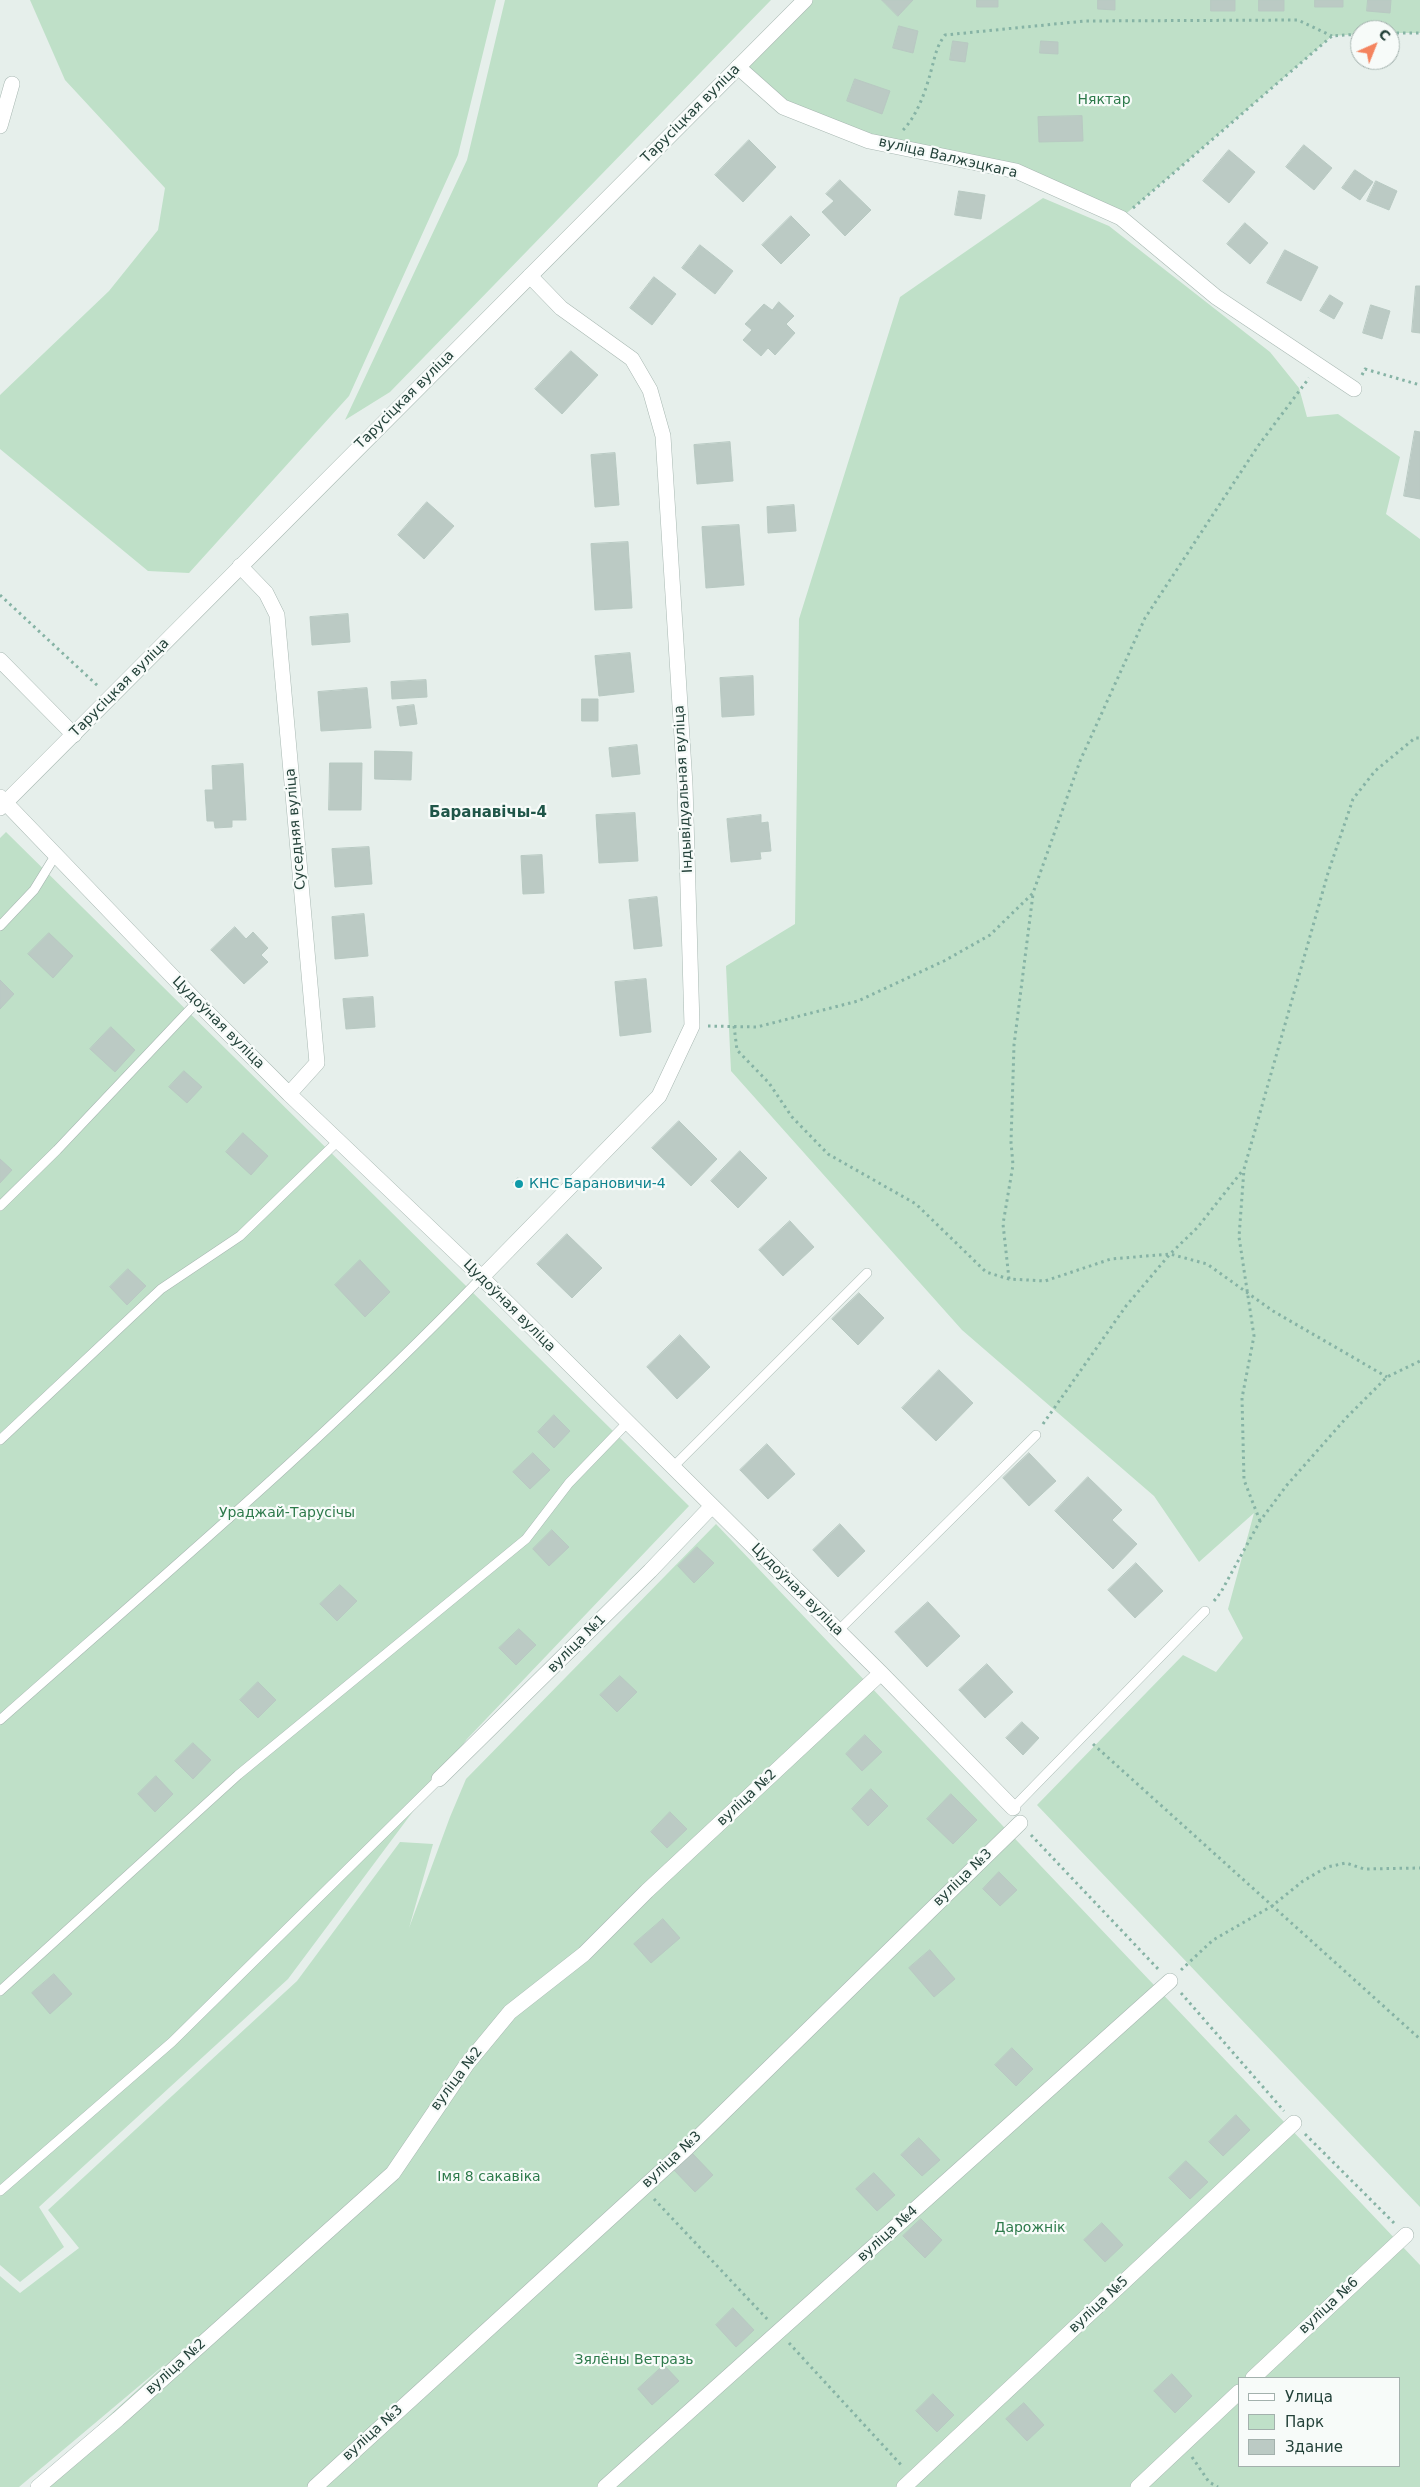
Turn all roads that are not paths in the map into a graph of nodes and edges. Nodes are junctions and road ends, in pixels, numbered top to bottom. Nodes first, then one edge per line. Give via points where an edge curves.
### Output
1 (806, 0) edge
2 (738, 67) junction
3 (12, 84) dead end
4 (0, 126) edge
5 (530, 276) junction
6 (1354, 389) road end
7 (240, 566) junction
8 (0, 660) edge
9 (74, 735) junction
10 (2, 802) edge
11 (55, 856) junction
12 (0, 926) edge
13 (197, 1002) junction
14 (288, 1094) junction
15 (338, 1141) junction
16 (0, 1206) edge
17 (867, 1273) dead end
18 (481, 1278) junction
19 (627, 1423) junction
20 (1036, 1435) road end
21 (0, 1440) edge
22 (673, 1467) junction
23 (712, 1506) junction
24 (1205, 1611) road end
25 (838, 1630) junction
26 (881, 1673) junction
27 (0, 1720) edge
28 (439, 1779) joint
29 (1013, 1808) joint
30 (1020, 1822) road end
31 (1170, 1981) road end
32 (0, 1992) edge
33 (1294, 2123) road end
34 (0, 2191) edge
35 (1406, 2234) road end
36 (1254, 2377) edge
37 (1238, 2393) edge
38 (38, 2487) edge
39 (314, 2487) edge
40 (605, 2487) edge
41 (904, 2487) edge
42 (1138, 2487) edge

1 - 2 street, Тарусіцкая вуліца
2 - 5 street, Тарусіцкая вуліца
2 - 6 street, вуліца Валжэцкага via 783,107 869,140 1016,171 1121,218 1216,297
3 - 4 street
5 - 7 street, Тарусіцкая вуліца
5 - 18 street, Індывідуальная вуліца via 560,308 632,359 650,390 662,436 685,785 692,1026 659,1096
7 - 9 street, Тарусіцкая вуліца
7 - 14 street, Суседняя вуліца via 266,593 277,615 317,1063
8 - 9 street
9 - 10 street, Тарусіцкая вуліца
10 - 11 street, Цудоўная вуліца
11 - 12 lane via 34,890
11 - 13 street, Цудоўная вуліца
13 - 14 street, Цудоўная вуліца
13 - 16 lane
14 - 15 street, Цудоўная вуліца
15 - 18 street, Цудоўная вуліца
15 - 21 lane via 240,1236 161,1289
17 - 22 lane
18 - 19 street, Цудоўная вуліца
18 - 27 lane via 399,1362
19 - 22 street, Цудоўная вуліца
19 - 32 lane via 569,1483 526,1539 238,1775
20 - 25 lane
22 - 23 street, Цудоўная вуліца
23 - 25 street, Цудоўная вуліца
23 - 28 street, вуліца №1
24 - 29 lane
25 - 26 street, Цудоўная вуліца
26 - 29 street, Цудоўная вуліца
26 - 38 street, вуліца №2 via 584,1954 510,2012 466,2064 393,2173
28 - 34 lane via 172,2042
30 - 39 street, вуліца №3 via 687,2148
31 - 40 street, вуліца №4
33 - 41 street, вуліца №5
35 - 36 street, вуліца №6
37 - 42 street

